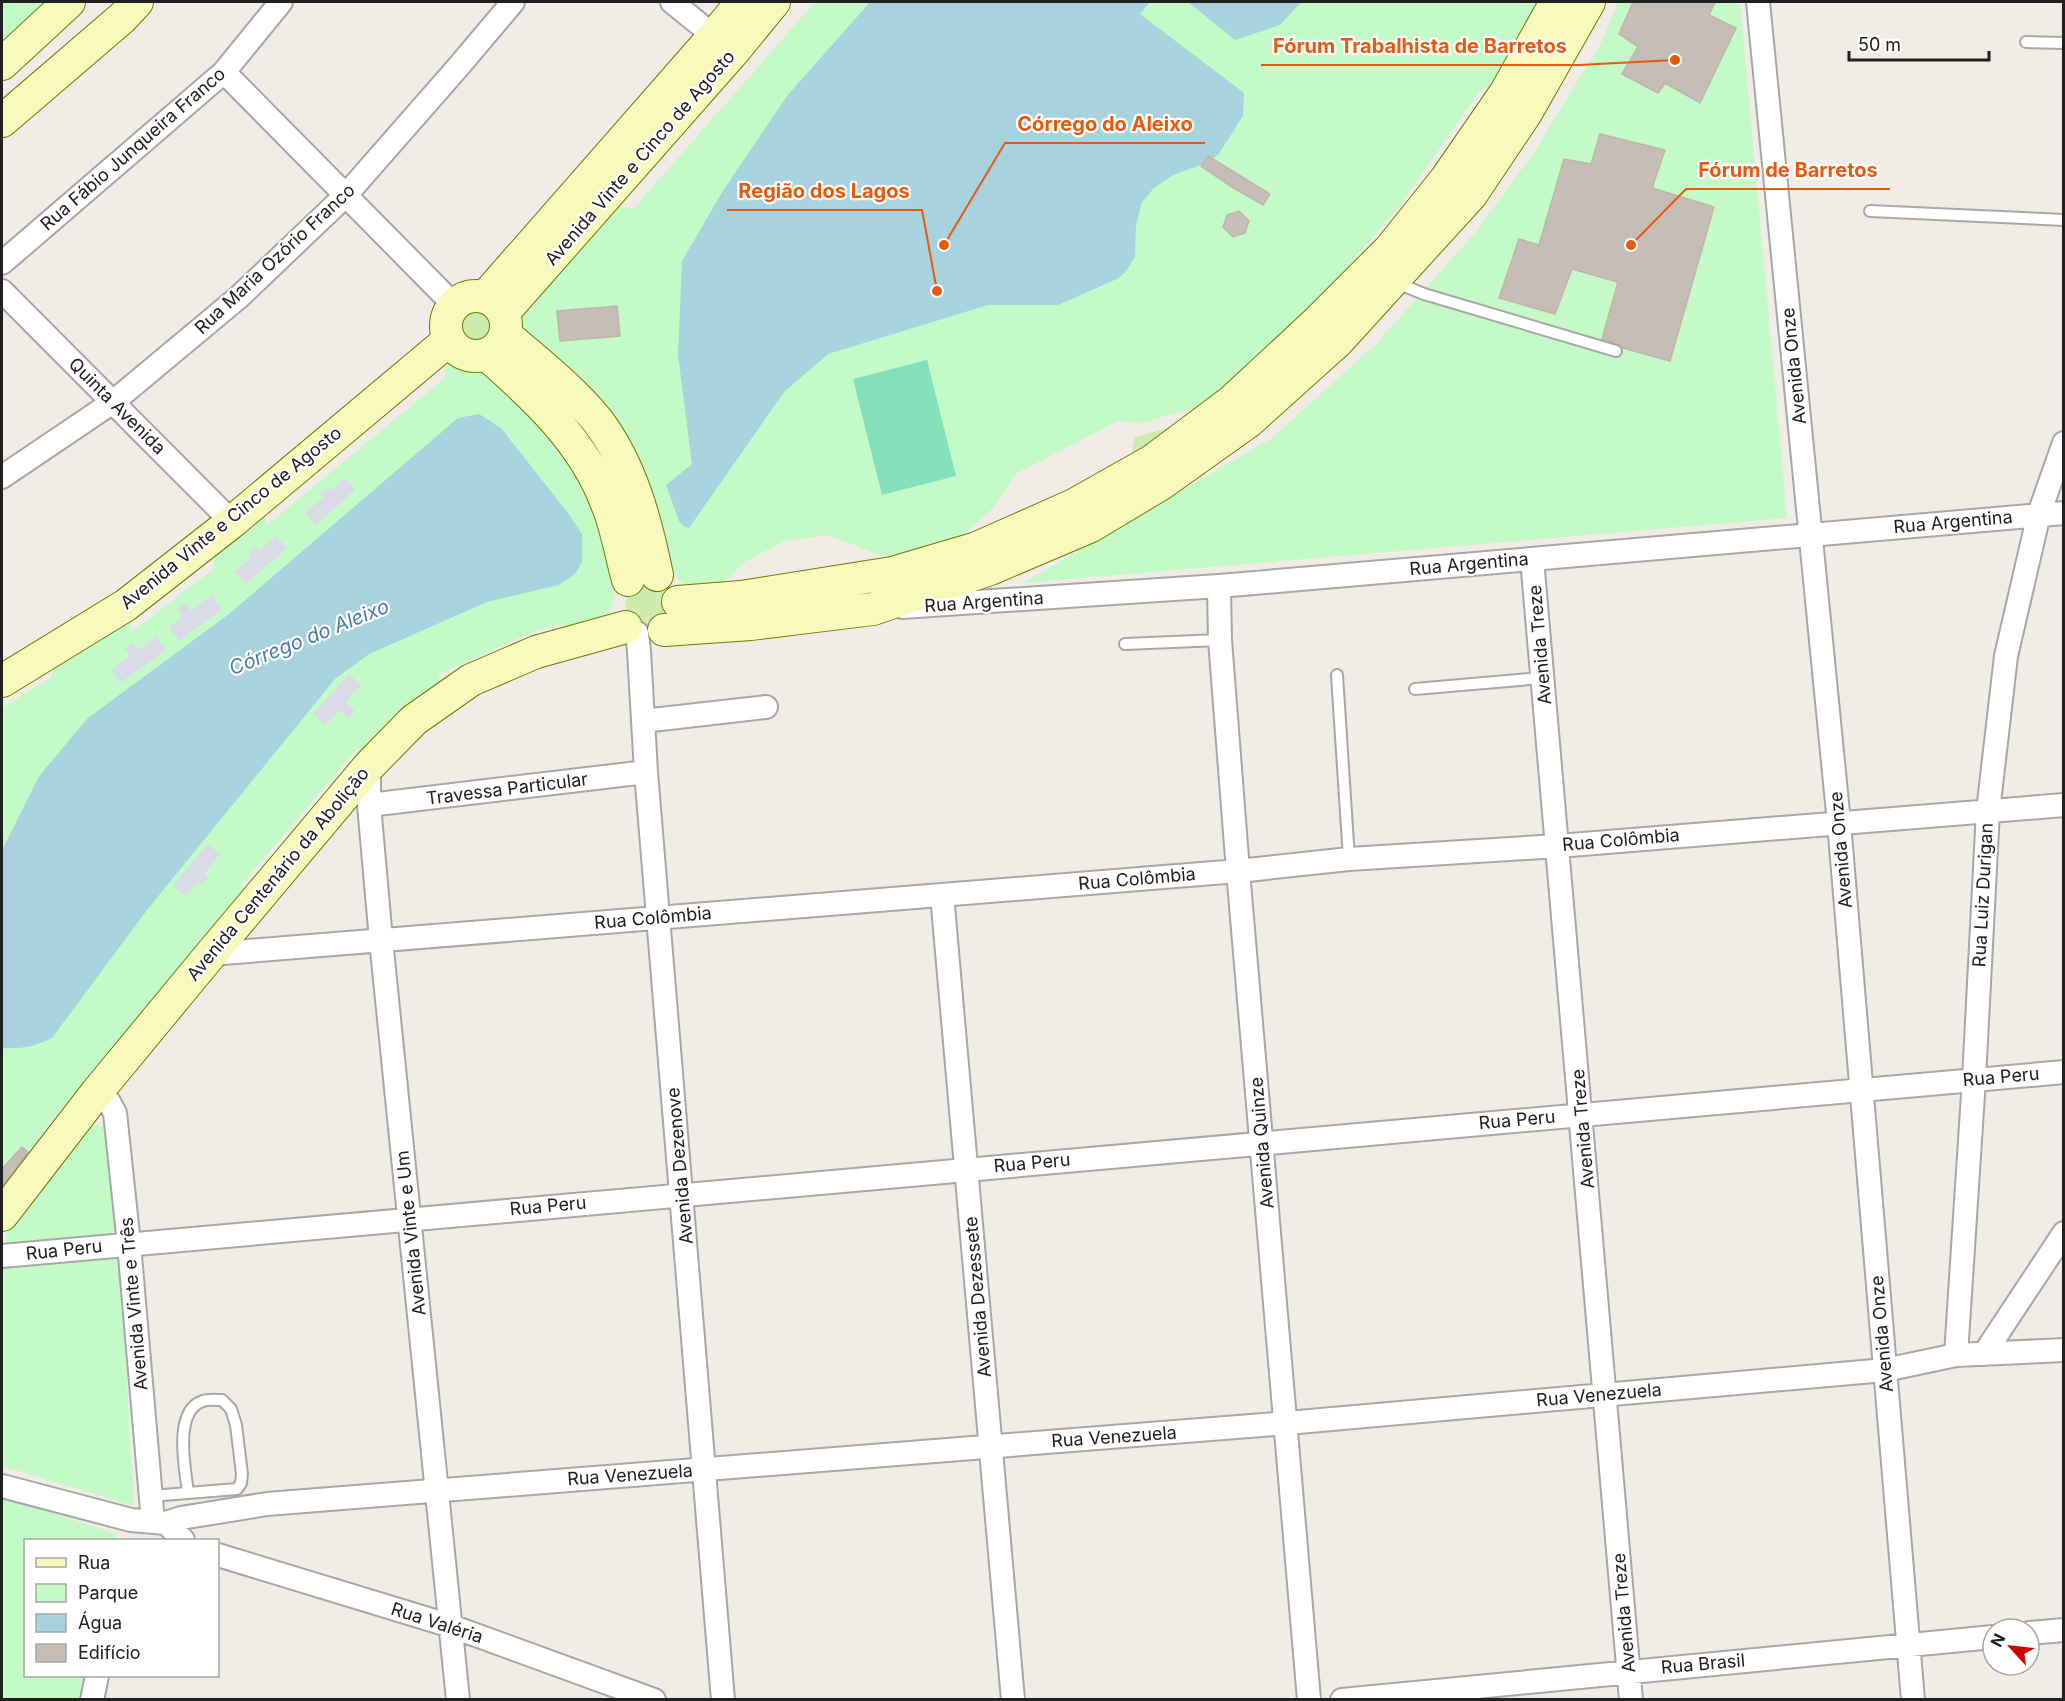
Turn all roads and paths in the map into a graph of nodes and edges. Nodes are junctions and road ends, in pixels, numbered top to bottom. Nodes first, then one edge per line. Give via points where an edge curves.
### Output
1 (69, 2) edge
2 (137, 2) edge
3 (282, 2) edge
4 (513, 2) edge
5 (672, 2) edge
6 (742, 2) edge
7 (774, 2) edge
8 (1556, 2) edge
9 (1589, 2) edge
10 (1758, 2) edge
11 (2026, 42) dead end
12 (2064, 43) edge
13 (724, 44) junction
14 (2, 64) edge
15 (224, 72) junction
16 (2, 122) edge
17 (346, 195) junction
18 (1870, 211) dead end
19 (2064, 220) edge
20 (2, 263) edge
21 (1394, 282) junction
22 (2, 291) edge
23 (454, 305) junction
24 (496, 325) junction
25 (449, 340) junction
26 (1616, 351) dead end
27 (113, 402) junction
28 (2064, 443) edge
29 (2, 477) edge
30 (2064, 513) edge
31 (2039, 514) junction
32 (232, 522) junction
33 (1811, 534) junction
34 (1532, 559) junction
35 (643, 577) junction
36 (1219, 586) junction
37 (678, 602) junction
38 (873, 609) junction
39 (642, 630) junction
40 (1220, 640) junction
41 (1125, 644) dead end
42 (1337, 675) dead end
43 (1542, 678) junction
44 (2, 681) edge
45 (1414, 689) dead end
46 (766, 707) dead end
47 (644, 721) junction
48 (369, 766) junction
49 (646, 772) junction
50 (369, 805) junction
51 (2064, 805) edge
52 (1988, 811) junction
53 (1839, 823) junction
54 (1558, 846) junction
55 (1349, 859) junction
56 (1238, 871) junction
57 (942, 895) junction
58 (659, 918) junction
59 (381, 940) junction
60 (210, 954) junction
61 (2064, 1072) edge
62 (1974, 1079) junction
63 (1862, 1090) junction
64 (97, 1092) junction
65 (1582, 1114) junction
66 (1262, 1143) junction
67 (966, 1169) junction
68 (682, 1194) junction
69 (2, 1215) edge
70 (409, 1219) junction
71 (2064, 1233) edge
72 (129, 1244) junction
73 (2, 1256) edge
74 (2064, 1350) edge
75 (1984, 1354) junction
76 (1956, 1355) junction
77 (1885, 1370) junction
78 (1605, 1395) junction
79 (1287, 1423) junction
80 (991, 1446) junction
81 (705, 1469) junction
82 (2, 1486) edge
83 (437, 1490) junction
84 (188, 1492) junction
85 (151, 1496) junction
86 (144, 1526) edge
87 (180, 1539) edge
88 (219, 1555) edge
89 (451, 1626) junction
90 (2064, 1630) edge
91 (2041, 1633) edge
92 (1981, 1638) edge
93 (1908, 1644) junction
94 (1629, 1671) junction
95 (97, 1677) edge
96 (650, 1699) edge
97 (92, 1700) edge
98 (458, 1700) edge
99 (723, 1700) edge
100 (1013, 1700) edge
101 (1309, 1700) edge
102 (1342, 1700) edge
103 (1631, 1700) edge
104 (1913, 1700) edge

1 - 14 street
2 - 16 street
3 - 15 street, Rua Fábio Junqueira Franco
4 - 17 street, Rua Maria Ozório Franco
5 - 13 street
6 - 13 street, Avenida Vinte e Cinco de Agosto
7 - 13 street, Avenida Vinte e Cinco de Agosto
8 - 37 street via 1506,92 1446,179 1390,249 1232,400 1152,461 1074,505 977,548 892,573 741,597
9 - 21 street, Avenida Centenário da Abolição via 1526,113 1471,195
10 - 33 street, Avenida Onze
11 - 12 lane
13 - 24 street, Avenida Vinte e Cinco de Agosto
15 - 17 street
15 - 20 street, Rua Fábio Junqueira Franco
17 - 23 street
17 - 27 street, Rua Maria Ozório Franco via 239,297
18 - 19 lane
21 - 26 lane
21 - 38 street, Avenida Centenário da Abolição via 1338,341 1248,422 1161,484 1091,526 990,569
22 - 27 street, Quinta Avenida
23 - 24 street via 475,295
23 - 25 street via 445,328
24 - 25 street via 472,357 458,351
24 - 35 street via 598,421 626,468 645,523
25 - 32 street, Avenida Vinte e Cinco de Agosto
27 - 29 street, Rua Maria Ozório Franco
27 - 32 street, Quinta Avenida
28 - 31 street, Rua Luiz Durigan
30 - 31 street, Rua Argentina
31 - 33 street, Rua Argentina
31 - 52 street, Rua Luiz Durigan via 2006,656
32 - 44 street, Avenida Vinte e Cinco de Agosto via 126,605
33 - 34 street, Rua Argentina
33 - 53 street, Avenida Onze
34 - 36 street, Rua Argentina
34 - 43 street, Avenida Treze
35 - 37 street via 672,585
35 - 39 street via 621,587 616,608 619,618
36 - 38 street, Rua Argentina
36 - 40 street, Avenida Quinze
37 - 39 street via 675,618
38 - 39 street, Avenida Centenário da Abolição via 751,624
39 - 47 street, Avenida Dezenove
39 - 48 street, Avenida Centenário da Abolição via 536,652 471,680 414,720
40 - 41 lane
40 - 56 street, Avenida Quinze
42 - 55 lane
43 - 45 lane
43 - 54 street, Avenida Treze
46 - 47 street
47 - 49 street, Avenida Dezenove
48 - 50 street, Avenida Vinte e Um
48 - 60 street, Avenida Centenário da Abolição
49 - 50 street, Travessa Particular
49 - 58 street, Avenida Dezenove
50 - 59 street, Avenida Vinte e Um
51 - 52 street, Rua Colômbia
52 - 53 street, Rua Colômbia
52 - 62 street, Rua Luiz Durigan
53 - 54 street, Rua Colômbia
53 - 63 street, Avenida Onze
54 - 55 street, Rua Colômbia
54 - 65 street, Avenida Treze
55 - 56 street, Rua Colômbia
56 - 57 street, Rua Colômbia
56 - 66 street, Avenida Quinze
57 - 58 street, Rua Colômbia
57 - 67 street, Avenida Dezessete
58 - 59 street, Rua Colômbia
58 - 68 street, Avenida Dezenove
59 - 60 street, Rua Colômbia
59 - 70 street, Avenida Vinte e Um
60 - 64 street, Avenida Centenário da Abolição
61 - 62 street, Rua Peru
62 - 63 street, Rua Peru
62 - 76 street, Rua Luiz Durigan
63 - 65 street, Rua Peru
63 - 77 street, Avenida Onze
64 - 69 street, Avenida Centenário da Abolição
64 - 72 street, Avenida Vinte e Três via 115,1113
65 - 66 street, Rua Peru
65 - 78 street, Avenida Treze
66 - 67 street, Rua Peru
66 - 79 street, Avenida Quinze
67 - 68 street, Rua Peru
67 - 80 street, Avenida Dezessete
68 - 70 street, Rua Peru
68 - 81 street, Avenida Dezenove
70 - 72 street, Rua Peru
70 - 83 street, Avenida Vinte e Um
71 - 75 street
72 - 73 street, Rua Peru
72 - 85 street, Avenida Vinte e Três
74 - 75 street, Rua Venezuela
75 - 76 street, Rua Venezuela
76 - 77 street, Rua Venezuela
77 - 78 street, Rua Venezuela
77 - 93 street, Avenida Onze
78 - 79 street, Rua Venezuela
78 - 94 street, Avenida Treze
79 - 80 street, Rua Venezuela
79 - 101 street, Avenida Quinze
80 - 81 street, Rua Venezuela
80 - 100 street, Avenida Dezessete
81 - 83 street, Rua Venezuela
81 - 99 street, Avenida Dezenove
82 - 86 street
83 - 86 street, Rua Venezuela via 267,1504
83 - 89 street, Avenida Vinte e Um
84 - 84 lane via 183,1449 187,1413 204,1400 222,1400 231,1409 236,1425 241,1483 237,1489
84 - 85 lane
85 - 86 street, Avenida Vinte e Três
86 - 87 street
88 - 89 street, Rua Valéria
89 - 96 street, Rua Valéria
89 - 98 street, Avenida Vinte e Um
90 - 91 street
92 - 93 street, Rua Brasil
93 - 94 street, Rua Brasil
93 - 104 street, Avenida Onze
94 - 102 street, Rua Brasil
94 - 103 street, Avenida Treze
95 - 97 street

